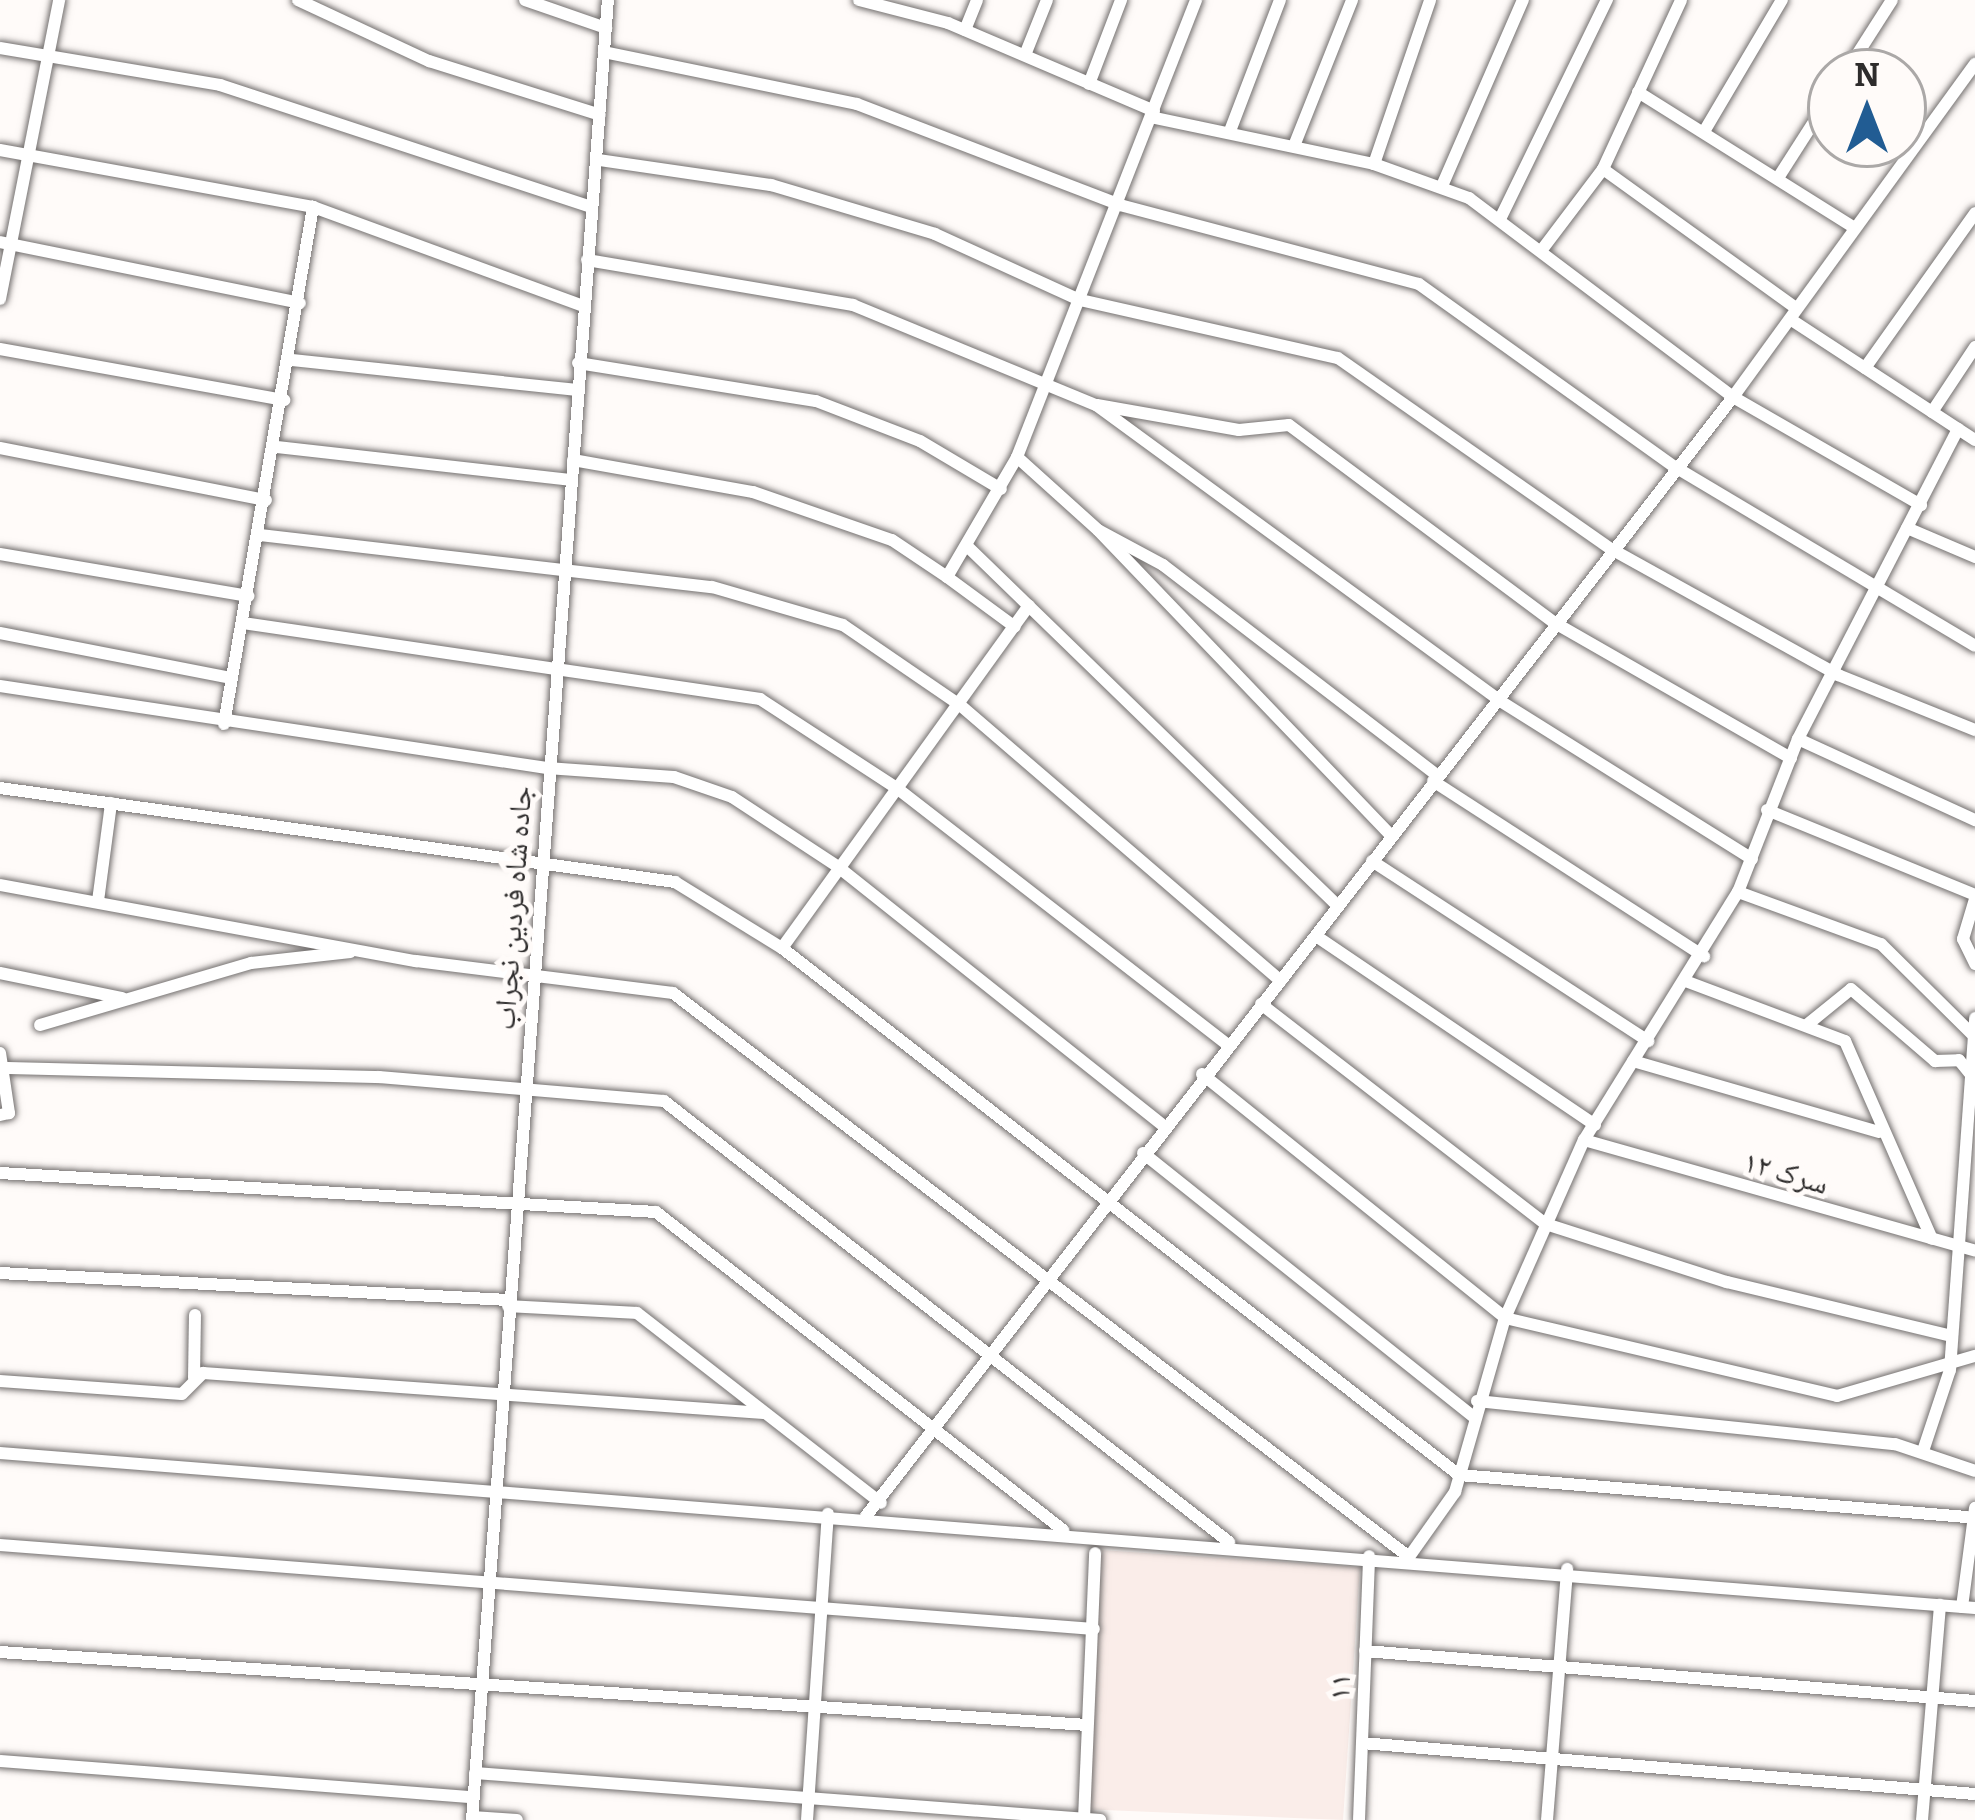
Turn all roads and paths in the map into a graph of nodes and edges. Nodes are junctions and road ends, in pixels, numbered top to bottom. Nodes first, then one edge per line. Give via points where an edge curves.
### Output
1 (59, 0) edge
2 (298, 0) edge
3 (608, 0) edge
4 (859, 0) edge
5 (977, 0) edge
6 (1047, 0) edge
7 (1121, 0) edge
8 (1196, 0) edge
9 (1280, 0) edge
10 (1352, 0) edge
11 (1430, 0) edge
12 (1522, 0) edge
13 (1607, 0) edge
14 (1681, 0) edge
15 (1782, 0) edge
16 (1892, 0) edge
17 (532, 2) edge
18 (915, 6) edge
19 (606, 28) junction
20 (965, 30) junction
21 (0, 48) edge
22 (1861, 48) edge
23 (604, 52) junction
24 (1025, 55) junction
25 (49, 56) junction
26 (1975, 64) edge
27 (1089, 83) junction
28 (1638, 92) junction
29 (1153, 114) junction
30 (600, 115) junction
31 (1705, 130) junction
32 (1230, 131) junction
33 (1807, 133) edge
34 (1294, 146) junction
35 (0, 150) edge
36 (26, 154) junction
37 (599, 160) junction
38 (1374, 164) junction
39 (1603, 169) junction
40 (1778, 178) junction
41 (1442, 186) junction
42 (1120, 205) junction
43 (313, 207) junction
44 (590, 207) junction
45 (1975, 213) edge
46 (1502, 217) junction
47 (1853, 227) junction
48 (6, 243) edge
49 (1544, 247) junction
50 (587, 260) junction
51 (0, 299) edge
52 (1080, 300) junction
53 (300, 303) junction
54 (584, 306) junction
55 (1793, 313) junction
56 (1975, 347) edge
57 (0, 349) edge
58 (292, 360) junction
59 (578, 363) junction
60 (1865, 368) junction
61 (1045, 389) junction
62 (577, 390) junction
63 (1733, 398) junction
64 (284, 400) junction
65 (1096, 405) junction
66 (1932, 412) junction
67 (1958, 429) junction
68 (1975, 440) edge
69 (277, 447) junction
70 (0, 448) edge
71 (1017, 457) junction
72 (573, 460) junction
73 (1675, 467) junction
74 (571, 480) junction
75 (1000, 489) junction
76 (266, 500) junction
77 (1921, 505) junction
78 (1907, 528) junction
79 (1098, 530) junction
80 (260, 535) junction
81 (967, 546) junction
82 (1612, 549) junction
83 (0, 554) edge
84 (1975, 557) edge
85 (563, 570) junction
86 (947, 577) junction
87 (248, 596) junction
88 (1878, 596) junction
89 (1029, 606) junction
90 (243, 623) junction
91 (1555, 623) junction
92 (1015, 627) junction
93 (0, 632) edge
94 (1975, 646) edge
95 (554, 668) junction
96 (1838, 676) junction
97 (232, 678) junction
98 (0, 686) edge
99 (1497, 699) junction
100 (961, 705) junction
101 (224, 724) junction
102 (1975, 730) edge
103 (1798, 739) junction
104 (1791, 758) junction
105 (547, 768) junction
106 (1435, 778) junction
107 (0, 788) edge
108 (898, 789) junction
109 (110, 803) junction
110 (1767, 810) junction
111 (1975, 820) edge
112 (1390, 835) junction
113 (1752, 859) junction
114 (1372, 861) junction
115 (540, 865) junction
116 (837, 866) junction
117 (0, 884) edge
118 (1738, 892) junction
119 (1974, 899) edge
120 (98, 902) junction
121 (1337, 905) junction
122 (1316, 936) junction
123 (782, 948) junction
124 (363, 950) junction
125 (1704, 956) junction
126 (1975, 964) edge
127 (0, 973) edge
128 (532, 975) junction
129 (1281, 981) junction
130 (1688, 982) junction
131 (123, 998) junction
132 (1261, 1004) junction
133 (1975, 1018) edge
134 (1808, 1024) junction
135 (40, 1025) dead end
136 (1974, 1037) edge
137 (1648, 1041) junction
138 (1228, 1045) junction
139 (0, 1052) edge
140 (1633, 1061) junction
141 (4, 1068) junction
142 (1202, 1074) junction
143 (1972, 1076) junction
144 (524, 1094) junction
145 (0, 1114) edge
146 (1595, 1124) junction
147 (1163, 1125) junction
148 (1880, 1132) junction
149 (1584, 1140) junction
150 (1143, 1153) junction
151 (0, 1173) edge
152 (1105, 1199) junction
153 (516, 1202) junction
154 (1546, 1224) junction
155 (1932, 1239) junction
156 (1957, 1249) junction
157 (1975, 1251) edge
158 (0, 1273) edge
159 (1046, 1277) junction
160 (508, 1303) junction
161 (195, 1315) dead end
162 (1505, 1318) junction
163 (1952, 1336) junction
164 (990, 1351) junction
165 (1975, 1357) edge
166 (1949, 1370) junction
167 (194, 1379) junction
168 (0, 1382) edge
169 (502, 1397) junction
170 (1477, 1401) junction
171 (764, 1413) junction
172 (1475, 1418) junction
173 (938, 1427) junction
174 (1923, 1451) junction
175 (0, 1453) edge
176 (1975, 1471) edge
177 (1459, 1474) junction
178 (496, 1486) junction
179 (881, 1503) junction
180 (1971, 1513) edge
181 (828, 1514) junction
182 (866, 1516) junction
183 (1063, 1530) junction
184 (1232, 1544) junction
185 (0, 1545) edge
186 (1095, 1553) dead end
187 (1369, 1556) junction
188 (1409, 1558) junction
189 (1567, 1569) junction
190 (489, 1582) junction
191 (1940, 1605) junction
192 (1968, 1608) edge
193 (824, 1609) junction
194 (1094, 1629) junction
195 (1365, 1651) junction
196 (0, 1652) edge
197 (1559, 1666) junction
198 (482, 1683) junction
199 (1931, 1698) junction
200 (1975, 1701) edge
201 (814, 1708) junction
202 (1088, 1725) junction
203 (1361, 1743) junction
204 (1552, 1756) junction
205 (0, 1761) edge
206 (475, 1773) junction
207 (1924, 1791) junction
208 (1975, 1794) edge
209 (473, 1797) junction
210 (808, 1798) junction
211 (472, 1818) edge
212 (1084, 1819) edge
213 (517, 1820) edge
214 (806, 1820) edge
215 (1100, 1820) edge
216 (1359, 1820) edge
217 (1547, 1820) edge
218 (1922, 1820) edge

1 - 25 street
2 - 30 street via 429,61
3 - 19 street, جاده شاه فردین نجراب
4 - 18 street
5 - 20 street
6 - 24 street
7 - 27 street
8 - 29 street
9 - 32 street
10 - 34 street
11 - 38 street
12 - 41 street
13 - 46 street
14 - 28 street
15 - 31 street
16 - 22 street
17 - 19 street
18 - 20 street
19 - 23 street, جاده شاه فردین نجراب
20 - 24 street
21 - 25 street
23 - 30 street, جاده شاه فردین نجراب
23 - 42 street via 856,104
24 - 27 street
25 - 36 street
25 - 44 street via 220,85
26 - 47 street
27 - 29 street
28 - 31 street
28 - 39 street
29 - 32 street
29 - 42 street
30 - 37 street, جاده شاه فردین نجراب
31 - 40 street
32 - 34 street
33 - 40 street
34 - 38 street
35 - 36 street
36 - 43 street
36 - 48 street
37 - 44 street, جاده شاه فردین نجراب
37 - 52 street via 771,185 886,217
38 - 41 street
39 - 49 street
39 - 55 street
40 - 47 street
41 - 46 street
42 - 52 street
42 - 73 street via 1419,284
43 - 53 street
43 - 54 street
44 - 50 street, جاده شاه فردین نجراب
45 - 60 street
46 - 49 street
47 - 55 street
48 - 51 street
48 - 53 street
49 - 63 street
50 - 54 street, جاده شاه فردین نجراب
50 - 61 street via 853,305
52 - 61 street
52 - 82 street via 1338,358
53 - 58 street
54 - 59 street, جاده شاه فردین نجراب
55 - 60 street
55 - 63 street
56 - 66 street
57 - 64 street
58 - 62 street
58 - 64 street
59 - 62 street, جاده شاه فردین نجراب
59 - 75 street via 816,401 920,441
60 - 66 street
61 - 65 street
61 - 71 street
62 - 72 street, جاده شاه فردین نجراب
63 - 73 street
63 - 77 street
64 - 69 street
65 - 91 street via 1239,430 1288,425
65 - 99 street
66 - 67 street
67 - 68 street
67 - 77 street
69 - 74 street
69 - 76 street
70 - 76 street
71 - 75 street
71 - 79 street
72 - 74 street, جاده شاه فردین نجراب
72 - 86 street via 753,492 892,540
73 - 82 street
73 - 88 street
74 - 85 street, جاده شاه فردین نجراب
75 - 81 street
76 - 80 street
77 - 78 street
78 - 84 street
78 - 88 street
79 - 106 street via 1181,578
79 - 112 street
80 - 85 street
80 - 87 street
81 - 86 street
81 - 89 street
82 - 91 street
82 - 96 street
83 - 87 street
85 - 95 street, جاده شاه فردین نجراب
85 - 100 street via 778,598 843,625
86 - 92 street
87 - 90 street
88 - 94 street
88 - 96 street
89 - 92 street
89 - 121 street
90 - 95 street
90 - 97 street
91 - 99 street
91 - 104 street
92 - 100 street
93 - 97 street
95 - 105 street, جاده شاه فردین نجراب
95 - 108 street via 760,699
96 - 102 street
96 - 103 street
97 - 101 street
98 - 101 street
99 - 106 street
99 - 113 street
100 - 108 street
100 - 129 street
101 - 105 street
103 - 104 street
103 - 111 street
104 - 110 street
105 - 115 street, جاده شاه فردین نجراب
105 - 116 street via 674,777 732,797
106 - 112 street
106 - 125 street
107 - 109 street
108 - 116 street
108 - 138 street
109 - 115 street
109 - 120 street
110 - 113 street
110 - 119 street
112 - 114 street
113 - 118 street
114 - 121 street
114 - 137 street
115 - 123 street via 675,882
115 - 128 street, جاده شاه فردین نجراب
116 - 123 street
116 - 147 street
117 - 120 street
118 - 125 street
118 - 136 street via 1881,944
119 - 126 street via 1964,939
120 - 124 street
121 - 122 street
122 - 129 street
122 - 146 street
123 - 152 street
124 - 128 street
124 - 131 street via 251,963
125 - 130 street
127 - 131 street
128 - 144 street, جاده شاه فردین نجراب
128 - 159 street via 674,993
129 - 132 street
130 - 134 street
130 - 137 street
131 - 135 street
132 - 138 street
132 - 154 street
133 - 136 street
134 - 143 street via 1851,989 1935,1061 1959,1060
134 - 148 street via 1845,1041
136 - 143 street
137 - 140 street
138 - 142 street
139 - 141 street
140 - 146 street
140 - 148 street
141 - 144 street via 379,1077
141 - 145 street via 9,1113
142 - 147 street
142 - 162 street
143 - 156 street
144 - 153 street, جاده شاه فردین نجراب
144 - 164 street via 664,1101
146 - 149 street
147 - 150 street
148 - 155 street
149 - 154 street
149 - 155 street, سرک ۱۲
150 - 152 street
150 - 172 street
151 - 153 street
152 - 159 street
152 - 177 street
153 - 160 street, جاده شاه فردین نجراب
153 - 173 street via 656,1212
154 - 162 street
154 - 163 street via 1726,1282
155 - 156 street, سرک ۱۲
156 - 157 street, سرک ۱۲
156 - 163 street
158 - 160 street
159 - 164 street
159 - 188 street
160 - 169 street, جاده شاه فردین نجراب
160 - 171 street via 637,1313
161 - 167 street
162 - 166 street via 1837,1396
162 - 170 street
163 - 166 street
164 - 173 street
164 - 184 street
165 - 166 street
166 - 174 street
167 - 168 street via 182,1394
167 - 169 street
169 - 171 street
169 - 178 street, جاده شاه فردین نجراب
170 - 172 street
170 - 174 street
171 - 179 street
172 - 177 street
173 - 179 street
173 - 183 street
174 - 176 street
175 - 178 street
177 - 180 street
177 - 188 street
178 - 181 street
178 - 190 street, جاده شاه فردین نجراب
179 - 182 street
180 - 192 street
181 - 182 street
181 - 193 street
182 - 183 street
183 - 184 street
184 - 187 street
185 - 190 street
186 - 194 street
187 - 188 street
187 - 195 street, ۱۱
188 - 189 street
189 - 191 street
189 - 197 street
190 - 193 street
190 - 198 street, جاده شاه فردین نجراب
191 - 192 street
191 - 199 street
193 - 194 street
193 - 201 street
194 - 202 street
195 - 197 street
195 - 203 street, ۱۱
196 - 198 street
197 - 199 street
197 - 204 street
198 - 201 street
198 - 206 street, جاده شاه فردین نجراب
199 - 200 street
199 - 207 street
201 - 202 street
201 - 210 street
202 - 212 street
203 - 204 street
203 - 216 street, ۱۱
204 - 207 street
204 - 217 street
205 - 209 street
206 - 209 street, جاده شاه فردین نجراب
206 - 210 street
207 - 208 street
207 - 218 street
209 - 211 street, جاده شاه فردین نجراب
210 - 212 street
210 - 214 street
211 - 213 street
212 - 215 street

